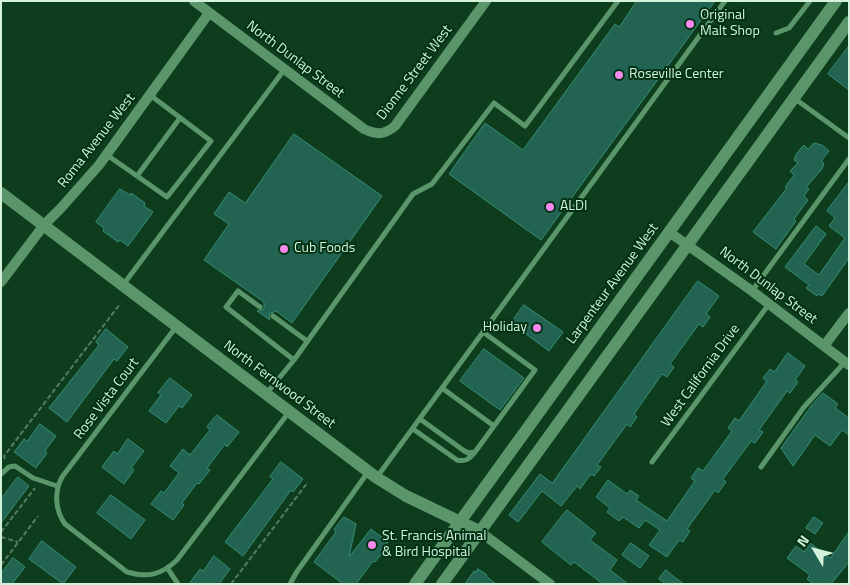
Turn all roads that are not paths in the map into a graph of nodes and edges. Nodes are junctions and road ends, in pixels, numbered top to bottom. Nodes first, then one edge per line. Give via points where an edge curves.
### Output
1 (194, 1) edge
2 (486, 1) edge
3 (618, 1) edge
4 (725, 1) edge
5 (810, 1) edge
6 (836, 1) edge
7 (209, 13) junction
8 (849, 22) edge
9 (776, 33) dead end
10 (284, 70) junction
11 (150, 95) junction
12 (794, 98) junction
13 (180, 118) junction
14 (382, 134) joint
15 (849, 138) edge
16 (107, 155) junction
17 (849, 159) edge
18 (137, 176) junction
19 (1, 192) edge
20 (44, 225) junction
21 (669, 232) junction
22 (687, 244) junction
23 (1, 282) edge
24 (122, 285) junction
25 (752, 291) junction
26 (769, 304) junction
27 (260, 307) dead end
28 (849, 313) edge
29 (273, 316) dead end
30 (177, 326) junction
31 (483, 332) junction
32 (307, 341) junction
33 (824, 346) junction
34 (294, 360) junction
35 (847, 364) edge
36 (442, 388) junction
37 (266, 394) junction
38 (289, 412) junction
39 (420, 419) junction
40 (494, 426) junction
41 (413, 429) junction
42 (475, 452) junction
43 (652, 462) dead end
44 (761, 467) dead end
45 (1, 474) edge
46 (372, 475) junction
47 (57, 486) junction
48 (460, 521) junction
49 (479, 531) junction
50 (168, 569) junction
51 (178, 584) edge
52 (290, 584) edge
53 (415, 584) edge
54 (442, 584) edge
55 (550, 584) edge

1 - 7 street, North Dunlap Street
2 - 14 street, Dionne Street West via 395,126
3 - 32 lane via 525,126 494,103 432,184 413,194
4 - 31 lane
5 - 9 lane via 789,28
6 - 21 main road, Larpenteur Avenue West
7 - 10 street, North Dunlap Street
7 - 11 street, Roma Avenue West
8 - 12 main road
10 - 14 street, North Dunlap Street via 364,129
10 - 24 lane
11 - 13 lane
11 - 16 street, Roma Avenue West
12 - 15 lane
12 - 22 main road
13 - 18 lane
13 - 18 lane via 211,140 167,197
16 - 18 lane
16 - 20 street, Roma Avenue West
17 - 25 lane
19 - 20 main road, North Fernwood Street
20 - 23 street, Roma Avenue West
20 - 24 main road, North Fernwood Street
21 - 22 street, North Dunlap Street
21 - 48 main road, Larpenteur Avenue West
22 - 25 street, North Dunlap Street
22 - 49 main road
24 - 30 main road, North Fernwood Street
25 - 26 street, North Dunlap Street
26 - 33 street, North Dunlap Street
26 - 43 lane, West California Drive
27 - 34 lane via 238,291 226,307
28 - 33 street
29 - 32 lane
30 - 37 main road, North Fernwood Street
30 - 47 lane, Rose Vista Court
31 - 36 lane
31 - 40 lane via 535,370
32 - 34 lane
33 - 35 street, North Dunlap Street
34 - 37 lane
35 - 44 lane via 804,407
36 - 39 lane
36 - 40 lane
37 - 38 main road, North Fernwood Street
38 - 46 main road, North Fernwood Street
38 - 50 lane
39 - 41 lane
39 - 42 lane via 468,453
40 - 42 lane
41 - 42 lane via 457,460 469,460
41 - 46 lane
45 - 47 lane via 15,466 33,478
46 - 48 main road, North Fernwood Street via 406,496
46 - 52 lane
47 - 50 lane via 58,514 65,524 127,572 155,574
48 - 49 main road, North Fernwood Street
48 - 53 main road, Larpenteur Avenue West
49 - 54 main road
49 - 55 street, North Fernwood Street
50 - 51 lane

